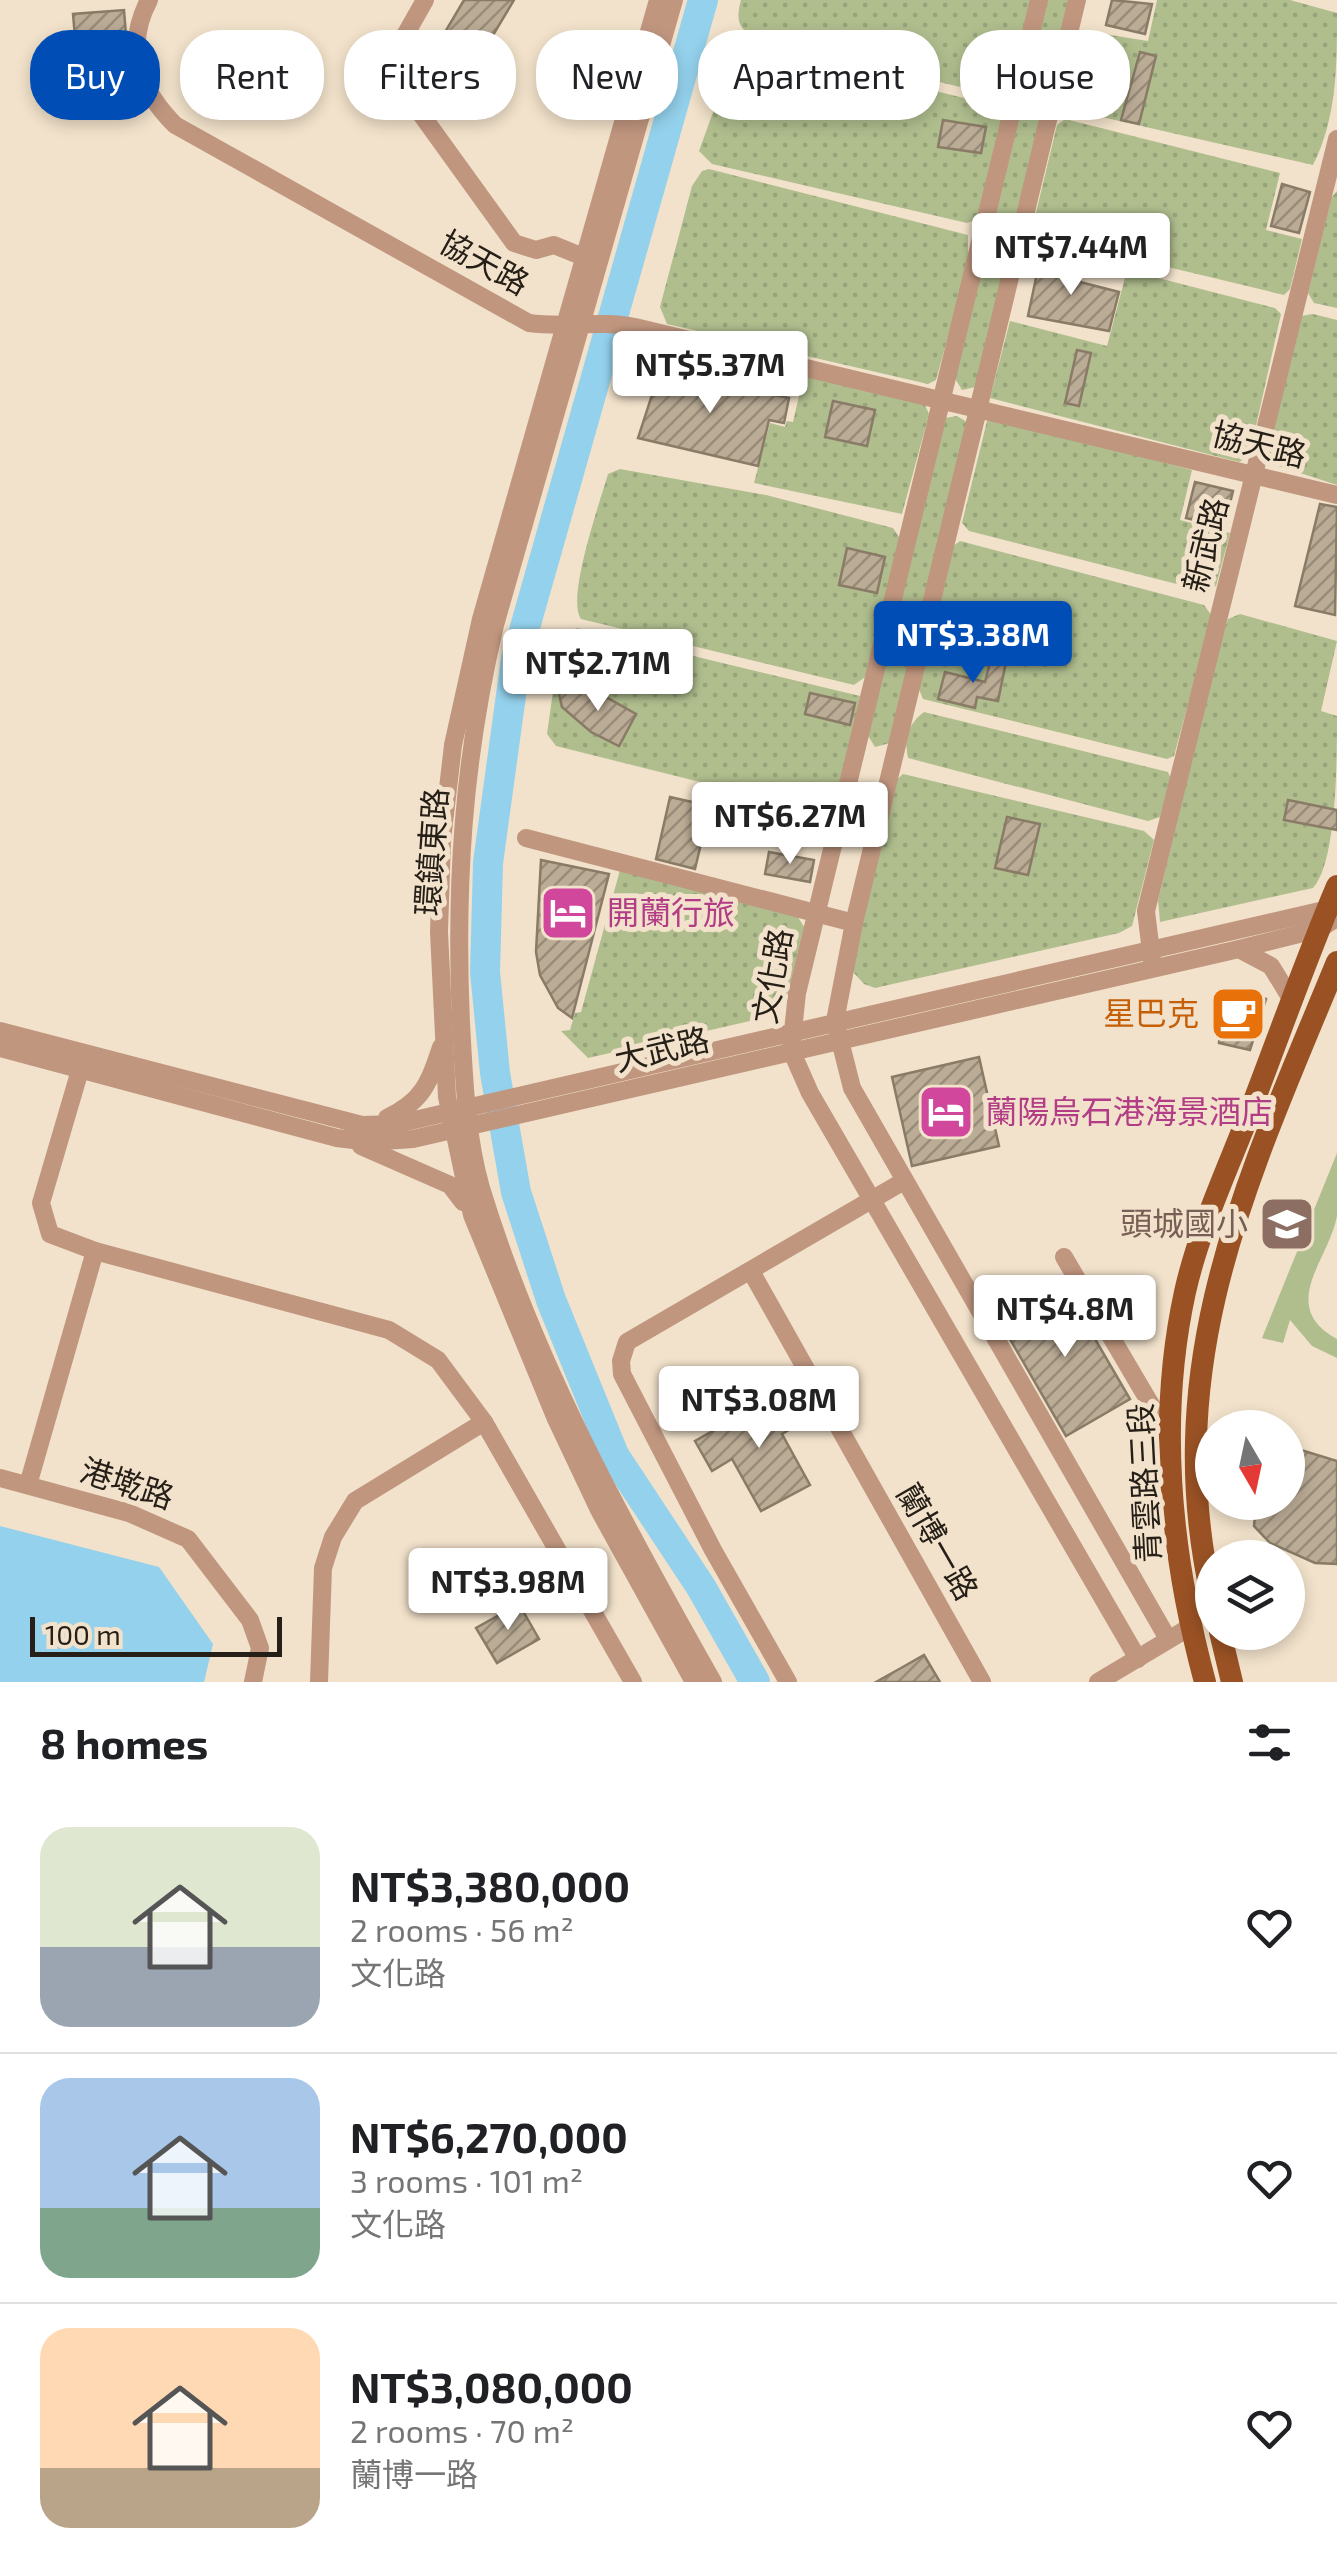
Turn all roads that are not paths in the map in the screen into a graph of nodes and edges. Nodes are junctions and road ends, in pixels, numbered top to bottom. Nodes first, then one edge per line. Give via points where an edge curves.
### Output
1 (149, 0) edge
2 (425, 0) edge
3 (658, 0) edge
4 (674, 0) edge
5 (1038, 0) edge
6 (1077, 0) edge
7 (1337, 139) edge
8 (586, 258) junction
9 (574, 327) junction
10 (941, 398) junction
11 (979, 407) junction
12 (1254, 474) junction
13 (1337, 495) edge
14 (526, 838) dead end
15 (1331, 910) edge
16 (816, 912) junction
17 (854, 923) junction
18 (1238, 949) junction
19 (1151, 958) junction
20 (1337, 962) edge
21 (1292, 1002) junction
22 (0, 1030) edge
23 (837, 1031) junction
24 (444, 1037) junction
25 (791, 1041) junction
26 (0, 1048) edge
27 (83, 1061) junction
28 (468, 1118) junction
29 (362, 1125) junction
30 (337, 1138) junction
31 (904, 1181) junction
32 (871, 1199) junction
33 (472, 1214) junction
34 (95, 1251) junction
35 (1211, 1255) junction
36 (1064, 1257) dead end
37 (752, 1273) junction
38 (484, 1422) junction
39 (1170, 1438) junction
40 (0, 1478) edge
41 (28, 1484) junction
42 (1203, 1540) edge
43 (1190, 1626) junction
44 (1168, 1639) junction
45 (1224, 1650) edge
46 (1138, 1659) junction
47 (253, 1682) edge
48 (320, 1682) edge
49 (633, 1682) edge
50 (694, 1682) edge
51 (713, 1682) edge
52 (788, 1682) edge
53 (982, 1682) edge
54 (1098, 1682) edge
55 (1204, 1682) edge
56 (1232, 1682) edge

1 - 9 street, 協天路 via 136,40 138,63 144,86 175,125 529,323
2 - 8 street via 387,67 514,243 536,250 554,245
3 - 8 street, 環鎮東路
4 - 9 street, 環鎮東路
5 - 10 street, 文化路
6 - 11 street
7 - 12 street, 新武路
8 - 9 street, 環鎮東路
9 - 10 street, 協天路 via 606,322
9 - 24 street, 環鎮東路 via 509,512 453,746 439,932
9 - 28 street, 環鎮東路 via 472,723 457,896
10 - 11 street, 協天路
10 - 16 street, 文化路
11 - 12 street, 協天路
11 - 17 street
12 - 13 street, 協天路
12 - 19 street, 新武路 via 1146,910
14 - 16 street
15 - 18 street, 大武路
15 - 19 street, 大武路
15 - 21 main road, 青雲路三段
16 - 17 street
16 - 25 street, 文化路
17 - 23 street
18 - 19 street, 大武路
18 - 21 street via 1271,966
19 - 23 street, 大武路
20 - 35 main road, 青雲路三段
21 - 35 main road, 青雲路三段
22 - 27 street, 大武路
23 - 25 street, 大武路
23 - 31 street via 852,1088
24 - 28 street, 環鎮東路
24 - 29 street via 430,1082 411,1107
25 - 28 street, 大武路
25 - 32 street, 文化路 via 810,1093
26 - 27 street, 大武路
27 - 29 street, 大武路
27 - 30 street, 大武路
27 - 34 street via 40,1202 50,1234
28 - 29 street, 大武路
28 - 30 street, 大武路 via 370,1142
28 - 33 street, 環鎮東路
28 - 51 street, 環鎮東路 via 480,1186 568,1408
30 - 33 street via 450,1185
31 - 32 street
31 - 44 street
32 - 37 street
32 - 46 street, 文化路
33 - 50 street, 環鎮東路 via 599,1510
34 - 38 street via 390,1330 438,1360
34 - 41 street
35 - 39 main road, 青雲路三段 via 1186,1289
35 - 42 main road, 青雲路三段 via 1196,1431
36 - 39 street
37 - 52 street via 628,1342 621,1361 652,1435
37 - 53 street, 蘭博一路
38 - 48 street via 355,1501 324,1568
38 - 49 street
39 - 43 main road, 青雲路三段 via 1172,1514
40 - 41 street, 港墘路
41 - 47 street, 港墘路 via 166,1525 188,1539 250,1620 260,1648
43 - 44 street
43 - 55 main road, 青雲路三段
44 - 46 street
45 - 56 main road
46 - 54 street

